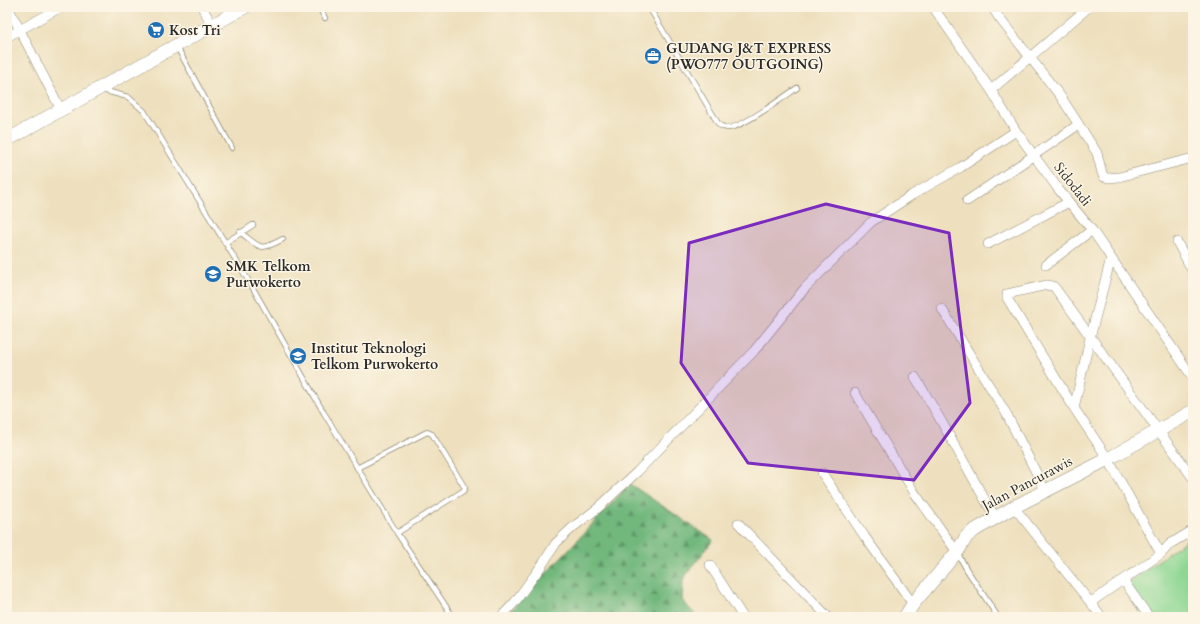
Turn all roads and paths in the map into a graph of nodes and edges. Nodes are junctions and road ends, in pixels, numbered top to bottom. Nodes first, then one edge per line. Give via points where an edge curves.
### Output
1 (8, 7) edge
2 (60, 7) edge
3 (202, 7) edge
4 (245, 7) edge
5 (319, 7) edge
6 (649, 7) edge
7 (933, 7) edge
8 (992, 7) edge
9 (1089, 7) edge
10 (325, 18) dead end
11 (212, 25) junction
12 (20, 29) junction
13 (7, 37) edge
14 (177, 45) junction
15 (1030, 57) junction
16 (797, 88) dead end
17 (98, 89) junction
18 (991, 90) junction
19 (61, 110) junction
20 (1078, 124) junction
21 (1016, 131) junction
22 (7, 140) edge
23 (232, 148) dead end
24 (1033, 155) junction
25 (1193, 158) edge
26 (967, 201) dead end
27 (1069, 202) junction
28 (254, 225) dead end
29 (1092, 230) junction
30 (240, 232) junction
31 (283, 239) dead end
32 (1177, 242) dead end
33 (225, 243) junction
34 (988, 244) dead end
35 (1111, 258) junction
36 (1046, 264) dead end
37 (1193, 272) edge
38 (942, 308) dead end
39 (1090, 338) junction
40 (916, 377) dead end
41 (1193, 378) edge
42 (855, 393) dead end
43 (1074, 408) junction
44 (1193, 411) edge
45 (1159, 431) junction
46 (1108, 459) junction
47 (357, 468) junction
48 (822, 473) dead end
49 (1193, 478) edge
50 (1045, 490) junction
51 (1014, 507) junction
52 (995, 517) junction
53 (738, 523) dead end
54 (1193, 530) edge
55 (397, 533) junction
56 (957, 552) junction
57 (1161, 554) junction
58 (710, 564) dead end
59 (1123, 580) junction
60 (1091, 602) junction
61 (913, 604) junction
62 (453, 617) edge
63 (501, 617) edge
64 (743, 617) edge
65 (828, 617) edge
66 (905, 617) edge
67 (998, 617) edge
68 (1102, 617) edge
69 (1149, 617) edge

1 - 12 street
2 - 12 street
3 - 11 street
4 - 11 street
5 - 10 lane
6 - 16 lane via 719,125 734,127
7 - 18 street, Sidodadi
8 - 15 street
9 - 15 street
11 - 14 street
12 - 13 street
12 - 19 street
14 - 17 street
14 - 23 lane
15 - 18 street
15 - 20 street
17 - 19 street
17 - 33 lane via 128,97 144,111
18 - 21 street, Sidodadi
19 - 22 street
20 - 24 street
20 - 25 street via 1097,153 1104,177 1119,177
21 - 24 street, Sidodadi
21 - 63 street via 871,222 805,288 758,346 658,449 598,508 556,543 515,602
24 - 26 street
24 - 27 street, Sidodadi
27 - 29 street, Sidodadi
27 - 34 street
28 - 30 lane
29 - 35 street, Sidodadi
29 - 36 street
30 - 31 lane via 263,248
30 - 33 lane
32 - 37 street
33 - 47 lane
35 - 39 street
35 - 41 street, Sidodadi
38 - 50 street via 1006,413
39 - 43 street
39 - 43 street via 1052,286 1008,294 1007,298
39 - 45 street
40 - 52 street
42 - 56 street via 914,492
43 - 46 street
44 - 45 street, Jalan Pancurawis
45 - 46 street, Jalan Pancurawis
45 - 49 street
46 - 50 street, Jalan Pancurawis
46 - 57 street
47 - 55 lane
47 - 55 lane via 427,432 432,434 465,488 463,492
48 - 61 street
50 - 51 street, Jalan Pancurawis
51 - 52 street, Jalan Pancurawis
51 - 60 street
52 - 56 street, Jalan Pancurawis via 967,536
53 - 65 street
54 - 57 street via 1170,544
55 - 62 lane
56 - 61 street, Jalan Pancurawis
56 - 67 lane
57 - 59 street
58 - 64 street
59 - 60 street
59 - 69 street
60 - 68 street
61 - 66 street, Jalan Pancurawis

